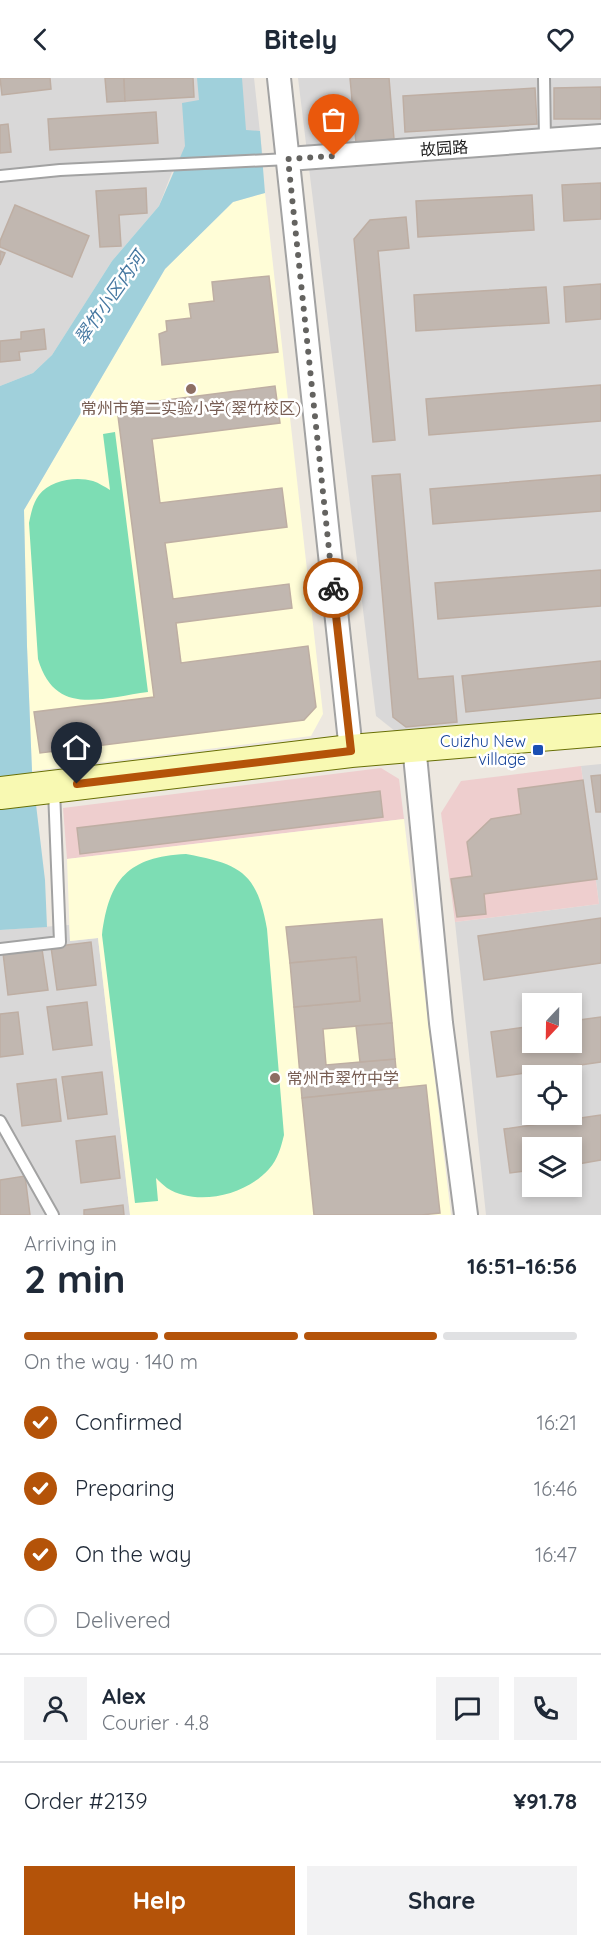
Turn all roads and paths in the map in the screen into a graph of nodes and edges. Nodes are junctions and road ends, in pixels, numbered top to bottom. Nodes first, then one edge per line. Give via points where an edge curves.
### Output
1 (279, 78) edge
2 (544, 78) edge
3 (601, 136) edge
4 (545, 140) junction
5 (277, 159) junction
6 (0, 176) edge
7 (601, 730) edge
8 (414, 745) junction
9 (351, 751) junction
10 (50, 787) junction
11 (0, 793) edge
12 (0, 948) edge
13 (0, 1121) edge
14 (53, 1215) edge
15 (466, 1215) edge

1 - 5 street
2 - 4 lane
3 - 4 street, 故园路
4 - 5 street, 故园路
5 - 6 lane
5 - 9 street
7 - 8 main road
8 - 9 main road
8 - 15 street via 441,1023
9 - 10 main road
10 - 11 main road
10 - 12 lane via 60,942
13 - 14 lane

